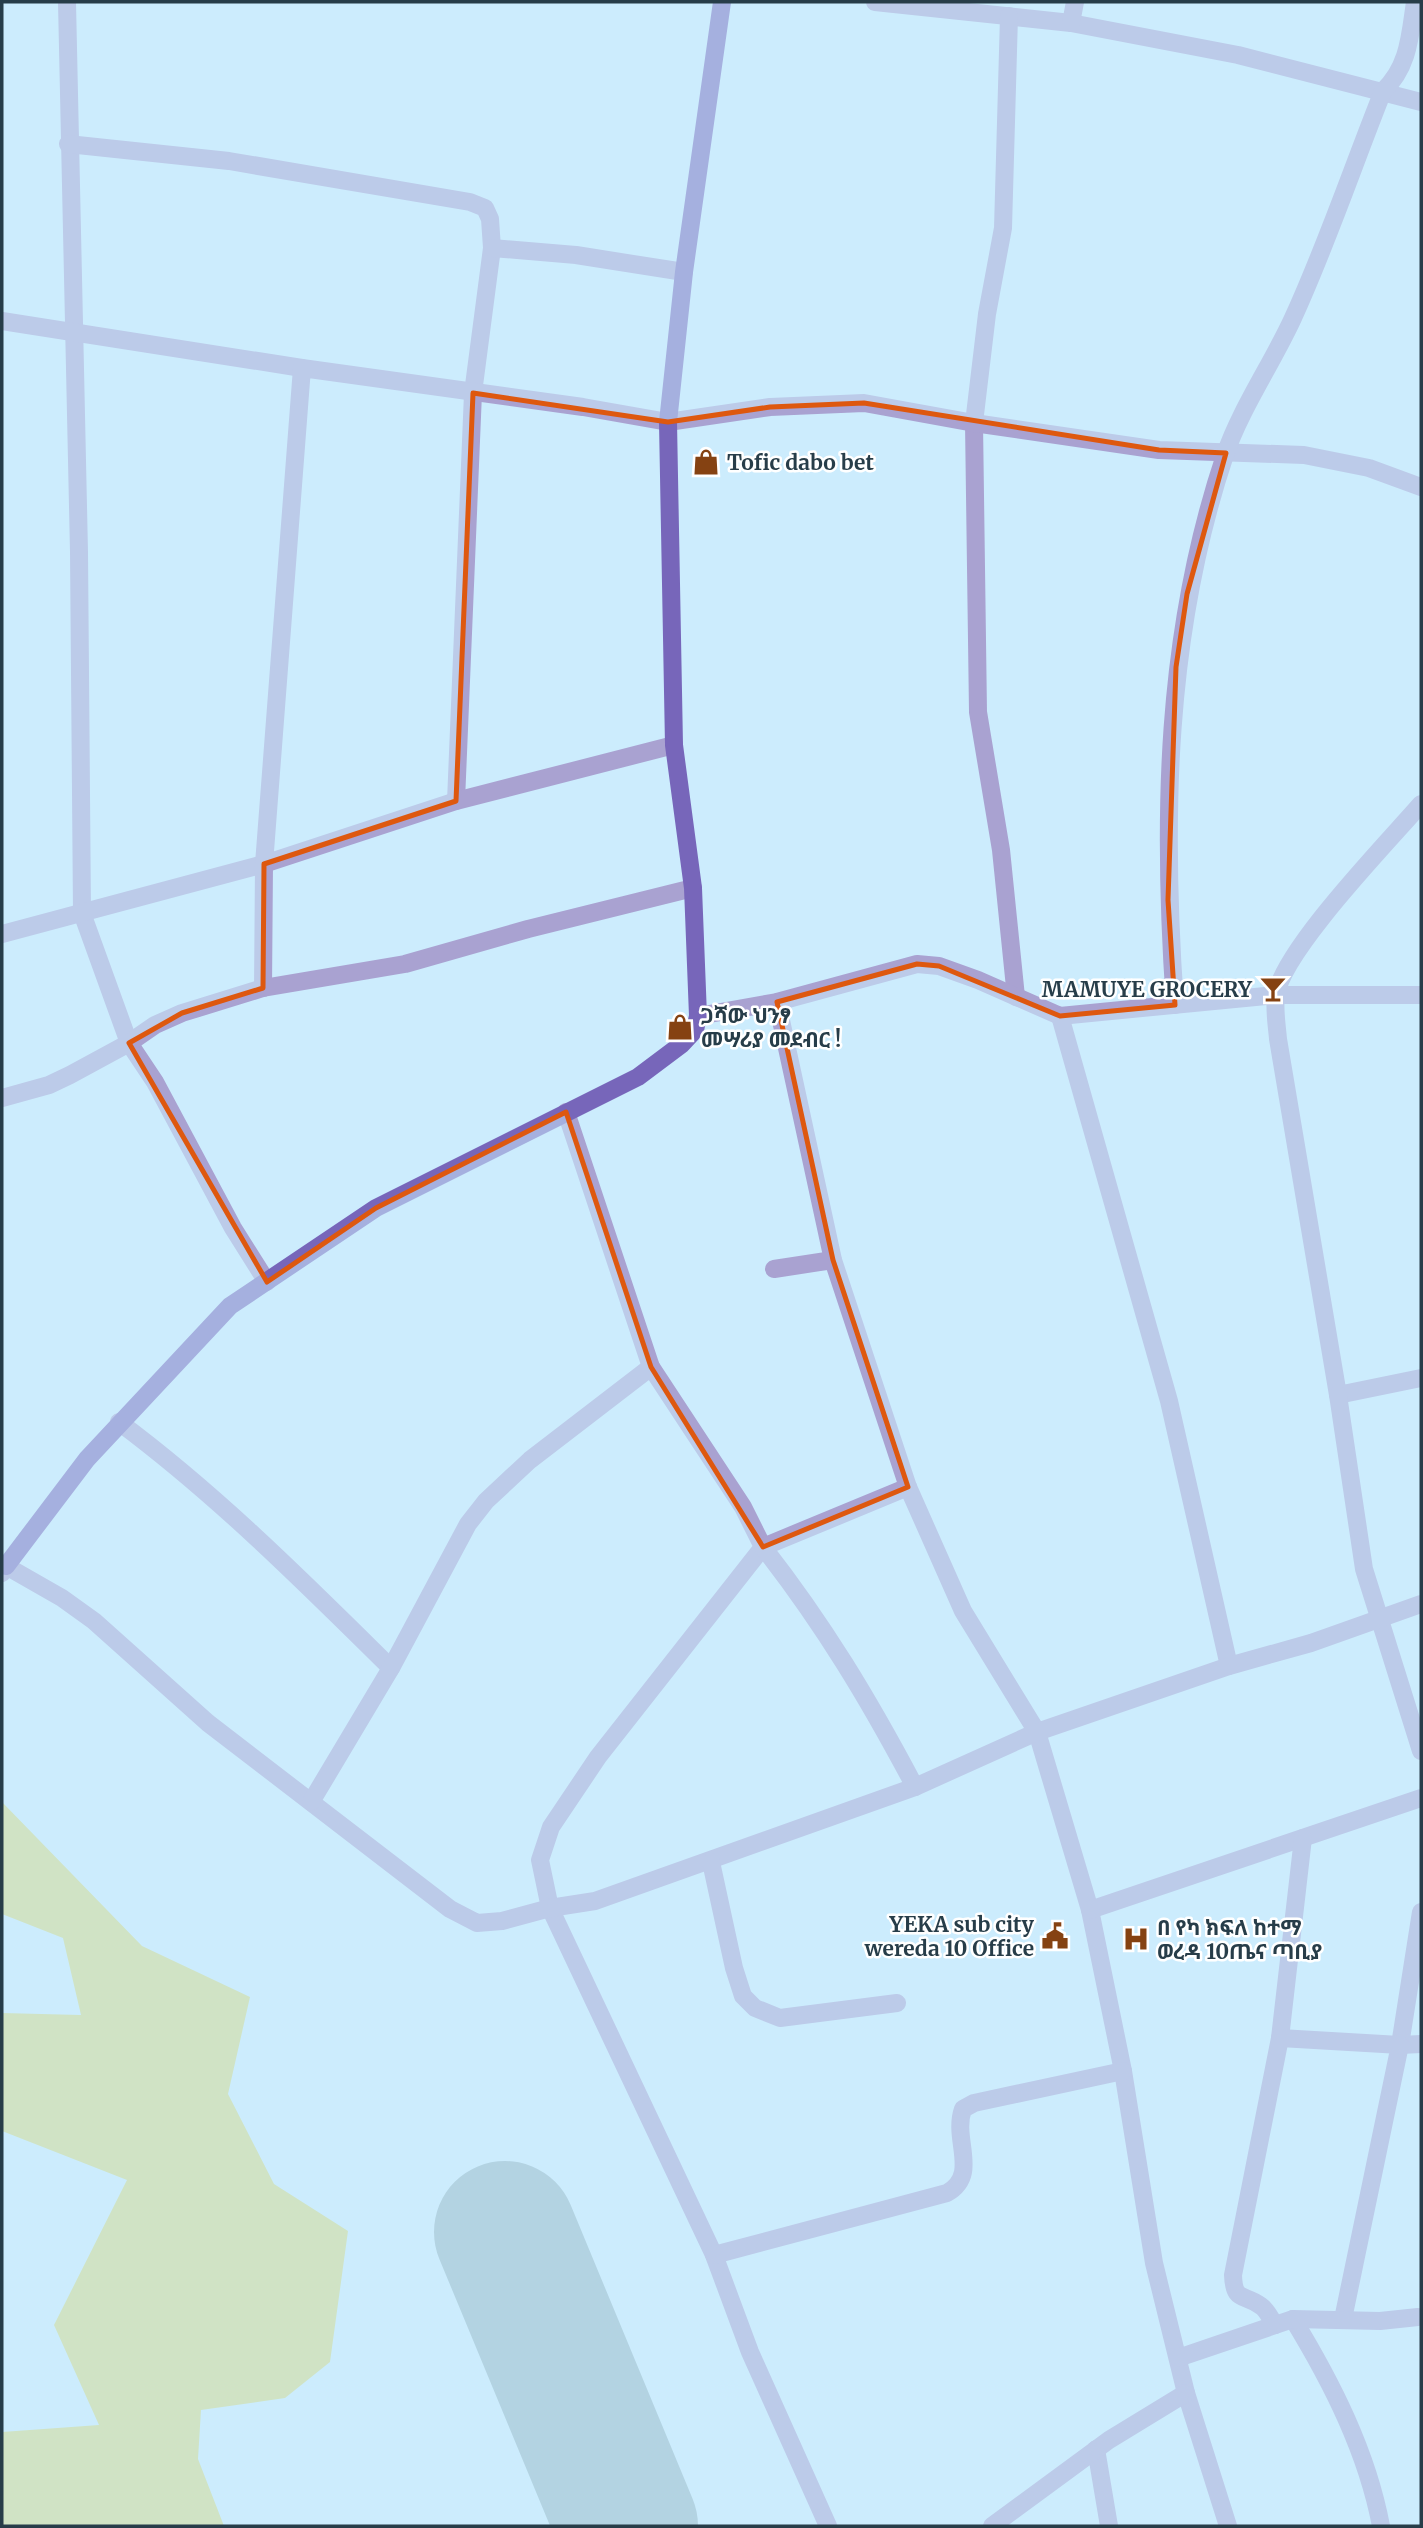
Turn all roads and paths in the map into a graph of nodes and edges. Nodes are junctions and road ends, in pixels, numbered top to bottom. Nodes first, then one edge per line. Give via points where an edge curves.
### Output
1 (67, 2) edge
2 (722, 2) edge
3 (875, 2) edge
4 (1075, 2) edge
5 (1415, 2) edge
6 (1009, 16) junction
7 (1072, 23) junction
8 (1383, 91) junction
9 (1421, 102) edge
10 (68, 144) junction
11 (492, 248) junction
12 (684, 272) junction
13 (2, 321) edge
14 (74, 332) junction
15 (302, 368) junction
16 (473, 393) junction
17 (668, 422) junction
18 (974, 423) junction
19 (1226, 453) junction
20 (1421, 487) edge
21 (674, 746) junction
22 (456, 801) junction
23 (1421, 804) edge
24 (264, 863) junction
25 (692, 888) junction
26 (82, 913) junction
27 (2, 934) edge
28 (263, 988) junction
29 (1276, 995) junction
30 (1421, 995) edge
31 (1016, 997) junction
32 (777, 1002) junction
33 (1175, 1005) junction
34 (698, 1016) junction
35 (1060, 1017) junction
36 (129, 1043) junction
37 (2, 1098) edge
38 (566, 1112) junction
39 (833, 1260) junction
40 (774, 1269) dead end
41 (267, 1282) junction
42 (651, 1367) junction
43 (1421, 1378) edge
44 (1338, 1395) junction
45 (119, 1422) junction
46 (908, 1487) junction
47 (763, 1547) junction
48 (4, 1569) edge
49 (1421, 1604) edge
50 (1378, 1619) junction
51 (1229, 1666) junction
52 (391, 1668) junction
53 (1037, 1732) junction
54 (1421, 1751) edge
55 (915, 1787) junction
56 (1421, 1798) edge
57 (311, 1802) junction
58 (1304, 1838) junction
59 (711, 1862) junction
60 (550, 1908) junction
61 (1090, 1910) junction
62 (1421, 1912) edge
63 (897, 2003) dead end
64 (1280, 2038) junction
65 (1421, 2044) edge
66 (1401, 2045) junction
67 (1123, 2071) junction
68 (714, 2255) junction
69 (1418, 2317) dead end
70 (1293, 2319) junction
71 (1343, 2319) junction
72 (1275, 2325) junction
73 (1178, 2358) junction
74 (1186, 2393) junction
75 (1096, 2449) junction
76 (828, 2526) edge
77 (992, 2526) edge
78 (1109, 2526) edge
79 (1228, 2526) edge
80 (1381, 2526) edge

1 - 10 street
2 - 12 main road
3 - 6 street
4 - 7 street
5 - 8 street via 1404,64
6 - 7 street
6 - 18 street via 1003,228
7 - 8 street via 1238,55
8 - 9 street
8 - 19 street via 1294,316
10 - 11 street via 229,162 470,202 485,208
10 - 14 street
11 - 12 street
11 - 16 street
12 - 17 main road
13 - 14 street
14 - 15 street
14 - 26 street
15 - 16 street
15 - 24 street
16 - 17 street
16 - 22 street
17 - 18 street via 770,407 864,403
17 - 21 main road
18 - 19 street via 1159,450
18 - 31 street via 978,712 1001,850
19 - 20 street via 1304,455 1369,468
19 - 33 street via 1187,594 1176,667 1168,900
21 - 22 street
21 - 25 main road
22 - 24 street
23 - 29 street via 1313,929
24 - 26 street
24 - 28 street
25 - 28 street via 405,964
25 - 34 main road
26 - 27 street
26 - 36 street
28 - 36 street via 182,1013
29 - 30 street
29 - 33 street
29 - 44 street via 1278,1039
31 - 32 street via 939,967 917,964
31 - 35 street
32 - 34 street
32 - 39 street
33 - 35 street
34 - 38 main road via 695,1030 682,1044 638,1077
35 - 51 street via 1168,1401
36 - 37 street via 49,1085
36 - 41 street
38 - 41 main road via 376,1208
38 - 42 street
39 - 40 street
39 - 46 street
41 - 45 main road via 230,1306
42 - 47 street via 743,1507
42 - 52 street via 530,1460 486,1500 468,1524
43 - 44 street
44 - 50 street via 1364,1569
45 - 48 main road
45 - 52 street via 236,1520
46 - 47 street
46 - 53 street via 963,1611
47 - 55 street via 842,1655
47 - 60 street via 598,1757 551,1827 540,1860
48 - 57 street via 62,1598 94,1621 208,1723
49 - 50 street
50 - 51 street
50 - 54 street
51 - 53 street
52 - 57 street
53 - 55 street
53 - 61 street
55 - 59 street
56 - 58 street
57 - 60 street via 450,1909 477,1923 502,1922
58 - 61 street
58 - 64 street
59 - 60 street via 595,1901
59 - 63 street via 734,1968 743,1996 755,2008 780,2018
60 - 68 street
61 - 67 street
62 - 66 street
64 - 66 street
64 - 72 street via 1233,2275 1238,2296 1262,2306
65 - 66 street
66 - 71 street
67 - 68 street via 963,2109 958,2122 965,2175 959,2186 947,2193
67 - 73 street via 1154,2263
68 - 76 street via 750,2352
69 - 71 street
70 - 71 street
70 - 72 street
70 - 80 street via 1333,2385
72 - 73 street
73 - 74 street
74 - 75 street
74 - 79 street
75 - 77 street
75 - 78 street

